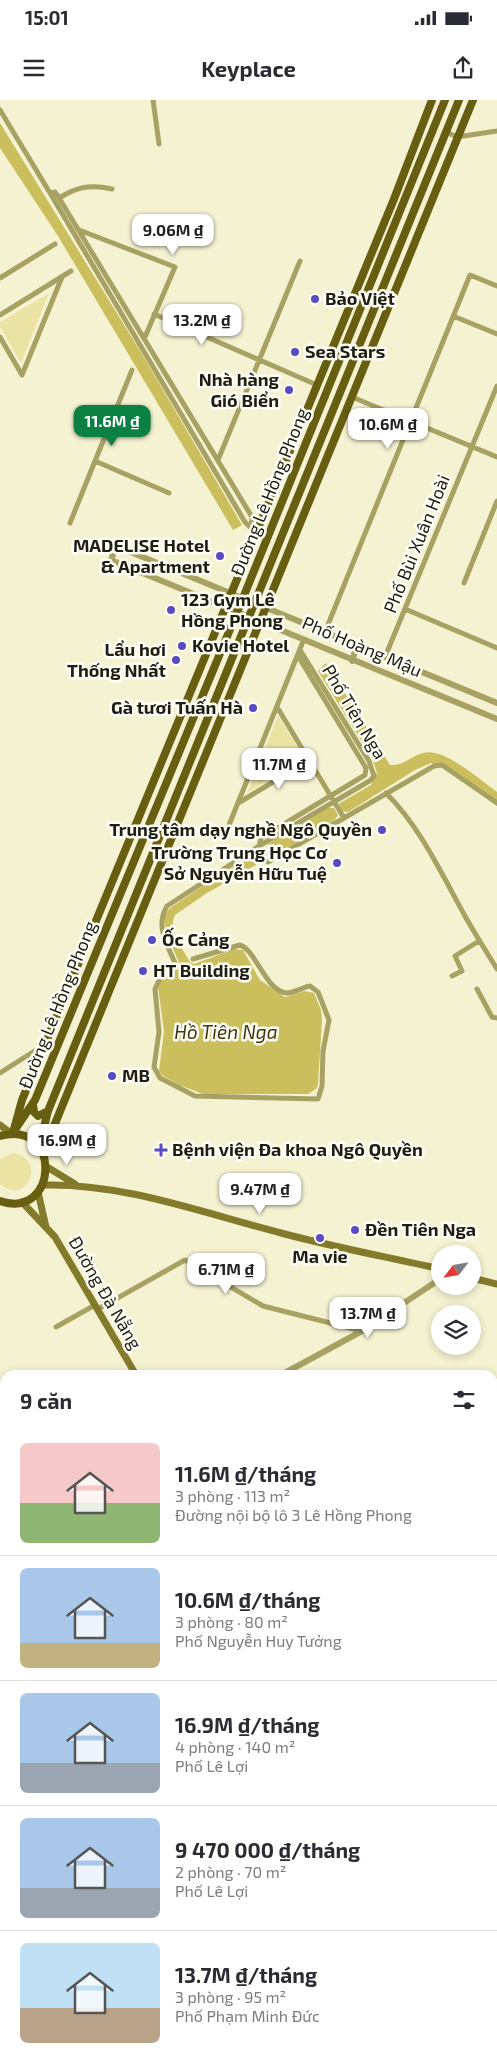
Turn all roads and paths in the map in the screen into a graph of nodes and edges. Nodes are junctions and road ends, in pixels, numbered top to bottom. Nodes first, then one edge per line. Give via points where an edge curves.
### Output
1 (153, 100) edge
2 (432, 100) edge
3 (445, 100) edge
4 (459, 100) edge
5 (473, 100) edge
6 (0, 110) edge
7 (497, 131) edge
8 (446, 132) junction
9 (457, 138) junction
10 (160, 144) dead end
11 (112, 189) dead end
12 (50, 193) junction
13 (59, 198) junction
14 (79, 230) junction
15 (55, 244) dead end
16 (300, 261) dead end
17 (71, 271) dead end
18 (62, 277) junction
19 (0, 278) edge
20 (497, 286) edge
21 (154, 314) junction
22 (0, 315) edge
23 (454, 316) junction
24 (497, 334) edge
25 (0, 337) edge
26 (145, 337) junction
27 (258, 360) junction
28 (132, 370) dead end
29 (318, 384) junction
30 (497, 386) edge
31 (352, 397) junction
32 (411, 421) junction
33 (472, 446) junction
34 (497, 457) edge
35 (218, 460) junction
36 (95, 461) junction
37 (169, 493) dead end
38 (497, 501) edge
39 (70, 523) dead end
40 (253, 531) junction
41 (464, 583) dead end
42 (230, 593) junction
43 (243, 598) junction
44 (254, 603) junction
45 (224, 607) junction
46 (266, 608) junction
47 (405, 609) junction
48 (237, 612) junction
49 (248, 617) junction
50 (261, 622) junction
51 (325, 632) junction
52 (304, 639) junction
53 (356, 645) junction
54 (497, 648) edge
55 (300, 650) junction
56 (298, 656) junction
57 (385, 657) junction
58 (352, 661) junction
59 (497, 703) edge
60 (277, 707) junction
61 (497, 719) edge
62 (309, 760) junction
63 (386, 793) junction
64 (148, 796) junction
65 (332, 799) junction
66 (159, 801) junction
67 (240, 802) junction
68 (497, 803) edge
69 (344, 818) junction
70 (227, 830) dead end
71 (268, 862) dead end
72 (479, 941) junction
73 (193, 959) dead end
74 (79, 964) junction
75 (174, 964) dead end
76 (497, 969) edge
77 (89, 970) junction
78 (164, 970) dead end
79 (104, 974) junction
80 (452, 976) dead end
81 (114, 978) junction
82 (477, 988) dead end
83 (497, 1018) edge
84 (45, 1045) junction
85 (0, 1073) edge
86 (33, 1105) junction
87 (48, 1111) junction
88 (0, 1125) edge
89 (12, 1134) junction
90 (0, 1136) edge
91 (41, 1150) junction
92 (47, 1167) junction
93 (75, 1184) junction
94 (43, 1185) junction
95 (38, 1192) junction
96 (1, 1202) edge
97 (22, 1202) junction
98 (46, 1228) junction
99 (431, 1268) edge
100 (481, 1280) edge
101 (497, 1284) edge
102 (431, 1285) edge
103 (97, 1307) junction
104 (56, 1327) dead end
105 (362, 1331) junction
106 (133, 1370) edge
107 (290, 1370) edge

1 - 10 street
2 - 29 main road, Đường Lê Hồng Phong
3 - 43 main road, Đường Lê Hồng Phong
4 - 8 main road, Đường Lê Hồng Phong
5 - 9 main road
6 - 12 street
7 - 9 street
8 - 9 street
8 - 44 main road, Đường Lê Hồng Phong
9 - 31 main road
11 - 13 street via 95,185 75,188
12 - 13 street via 55,192
12 - 40 street
13 - 14 street
14 - 21 street via 175,267
14 - 26 street
15 - 19 street
16 - 27 street
17 - 18 street
18 - 22 street
18 - 25 street via 22,375
20 - 23 street via 470,275
21 - 26 street
21 - 27 street
23 - 24 street
23 - 32 street
26 - 35 street
27 - 29 street
27 - 35 street
28 - 36 street
29 - 40 main road, Đường Lê Hồng Phong
30 - 33 street, Phố Bùi Xuân Hoài
31 - 32 street
31 - 46 main road
32 - 33 street
32 - 51 street
33 - 34 street
33 - 47 street, Phố Bùi Xuân Hoài
35 - 40 street via 252,517
36 - 37 street
36 - 39 street
38 - 41 street
40 - 42 main road, Đường Lê Hồng Phong
42 - 43 street, Phố Hoàng Mậu
42 - 45 main road, Đường Lê Hồng Phong
42 - 45 street, Phố Hoàng Mậu via 116,546 111,560
43 - 44 street, Phố Hoàng Mậu
43 - 48 main road, Đường Lê Hồng Phong
44 - 46 street, Phố Hoàng Mậu
44 - 49 main road, Đường Lê Hồng Phong
45 - 48 street, Phố Hoàng Mậu
45 - 64 main road, Đường Lê Hồng Phong
46 - 50 main road
46 - 51 street, Phố Hoàng Mậu
47 - 54 street
47 - 57 street, Phố Bùi Xuân Hoài
48 - 49 street, Phố Hoàng Mậu
48 - 66 main road, Đường Lê Hồng Phong
49 - 50 street, Phố Hoàng Mậu
49 - 79 main road, Đường Lê Hồng Phong
50 - 52 street, Phố Hoàng Mậu
50 - 81 main road
51 - 53 street, Phố Hoàng Mậu
52 - 55 street
52 - 58 street, Phố Hoàng Mậu
53 - 57 street, Phố Hoàng Mậu
53 - 58 street
55 - 56 street
55 - 65 street, Phố Tiên Nga via 374,771 371,780
56 - 60 street
56 - 65 street, Phố Tiên Nga via 366,768 362,778
57 - 59 street, Phố Hoàng Mậu
58 - 61 street, Phố Hoàng Mậu
60 - 62 street
60 - 67 street
62 - 65 street
62 - 67 street
63 - 68 street via 421,772 442,765
63 - 69 street
63 - 72 street via 424,838
64 - 66 main road
64 - 74 main road, Đường Lê Hồng Phong
65 - 69 street
65 - 75 street, Phố Tiên Nga via 167,906 161,927
66 - 77 main road, Đường Lê Hồng Phong
67 - 70 street
69 - 71 street
72 - 76 street
72 - 80 street via 455,956 462,970
73 - 78 street via 240,945 247,948 262,973 284,992 310,986 316,989 330,1020 318,1099 195,1096 160,1078 154,1066 159,1032 154,990
74 - 77 main road
74 - 84 main road, Đường Lê Hồng Phong
77 - 86 main road, Đường Lê Hồng Phong
79 - 81 main road
79 - 87 main road, Đường Lê Hồng Phong
81 - 91 main road
82 - 83 street via 492,1017
84 - 85 street
84 - 89 main road, Đường Lê Hồng Phong
86 - 87 main road via 38,1116
86 - 89 main road, Đường Lê Hồng Phong
87 - 91 main road, Đường Lê Hồng Phong
88 - 89 main road
89 - 90 main road
89 - 91 main road via 27,1138
91 - 92 main road
92 - 93 main road
92 - 94 main road
93 - 94 main road
93 - 99 main road via 198,1208 280,1233
94 - 95 main road
95 - 97 main road
95 - 98 main road, Đường Đà Nẵng
96 - 97 main road
97 - 98 main road, Đường Đà Nẵng
98 - 103 main road, Đường Đà Nẵng via 55,1237
100 - 101 main road
102 - 105 street
103 - 104 street
103 - 105 street via 185,1260 263,1306
103 - 106 main road, Đường Đà Nẵng
105 - 107 street

